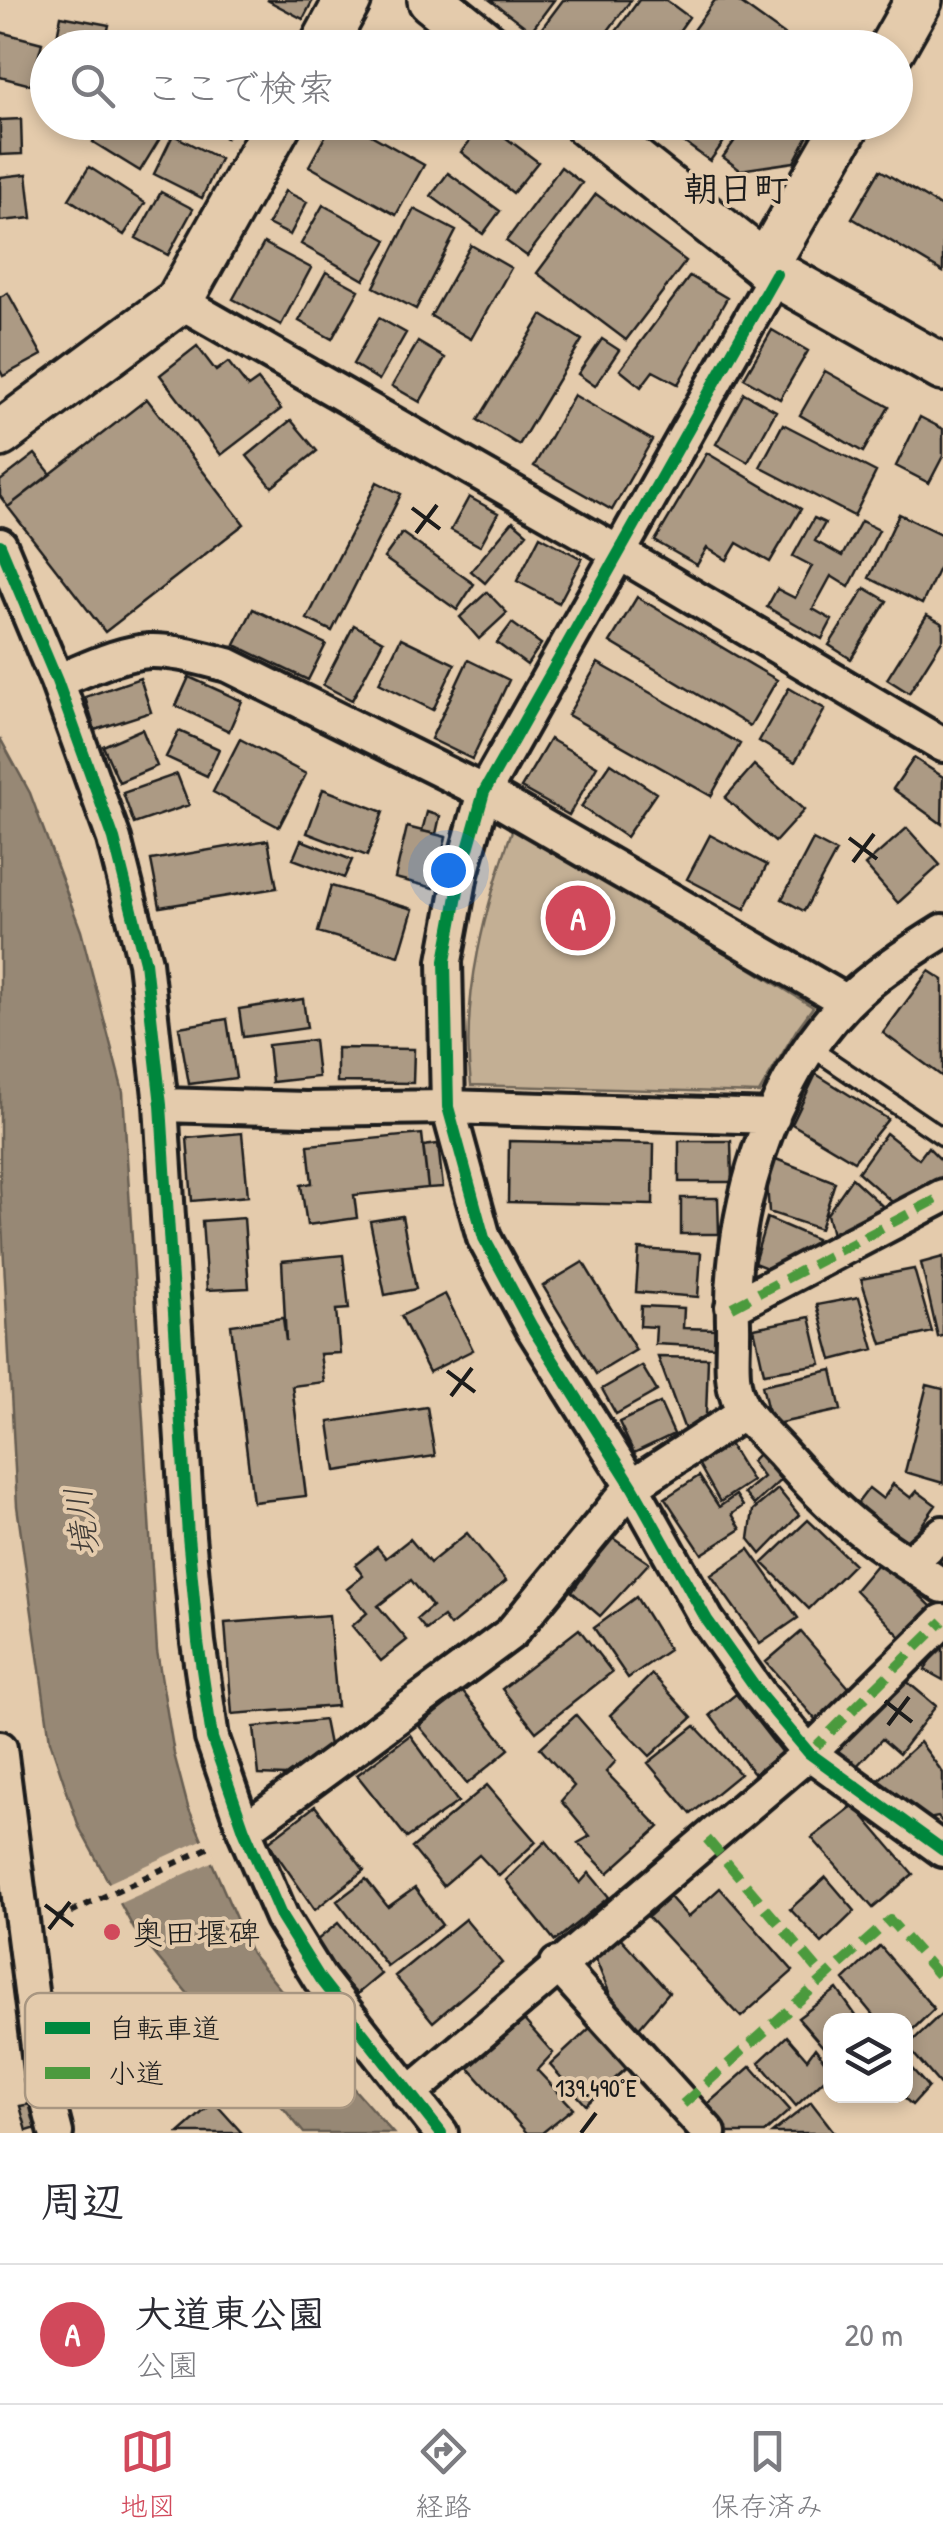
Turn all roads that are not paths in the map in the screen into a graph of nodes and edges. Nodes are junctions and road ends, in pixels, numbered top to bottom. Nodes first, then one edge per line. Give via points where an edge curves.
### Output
1 (348, 0) edge
2 (431, 0) edge
3 (919, 0) edge
4 (332, 30) edge
5 (468, 30) edge
6 (902, 30) edge
7 (270, 140) edge
8 (608, 140) edge
9 (839, 140) edge
10 (771, 270) junction
11 (179, 301) junction
12 (943, 368) edge
13 (0, 434) edge
14 (0, 545) edge
15 (621, 554) junction
16 (57, 681) junction
17 (943, 745) edge
18 (484, 792) junction
19 (943, 932) edge
20 (847, 1002) junction
21 (810, 1046) junction
22 (160, 1105) junction
23 (448, 1107) junction
24 (774, 1117) junction
25 (943, 1137) edge
26 (943, 1196) edge
27 (732, 1307) junction
28 (745, 1412) junction
29 (632, 1486) junction
30 (943, 1533) edge
31 (910, 1563) junction
32 (943, 1586) edge
33 (943, 1622) edge
34 (0, 1748) edge
35 (809, 1753) junction
36 (244, 1830) junction
37 (943, 1850) edge
38 (557, 1964) junction
39 (31, 1993) edge
40 (331, 1993) edge
41 (355, 2025) edge
42 (408, 2094) junction
43 (50, 2108) edge
44 (56, 2133) edge
45 (441, 2133) edge
46 (709, 2133) edge

1 - 4 street
2 - 5 street
3 - 6 street
7 - 11 street
8 - 10 street
9 - 10 street
10 - 12 street
10 - 15 street
11 - 13 street
11 - 15 street
14 - 16 street
15 - 17 street
15 - 18 street
16 - 18 street via 149,651 228,665
16 - 22 street via 137,920
18 - 20 street
18 - 23 street via 460,874 445,962
19 - 20 street
20 - 21 street
21 - 24 street
21 - 25 lane
22 - 23 street
22 - 36 street via 198,1642 212,1738
23 - 24 street
23 - 29 street via 484,1238
24 - 27 street via 754,1170
26 - 27 street
27 - 28 street via 732,1384
28 - 29 street
28 - 31 street via 816,1491
29 - 35 street via 707,1620
29 - 36 street via 511,1633
30 - 31 street
31 - 32 street
33 - 35 street
34 - 39 street
35 - 37 street
35 - 38 street
36 - 40 street via 282,1918
38 - 42 street
38 - 46 street
41 - 42 street
42 - 45 street
43 - 44 street

